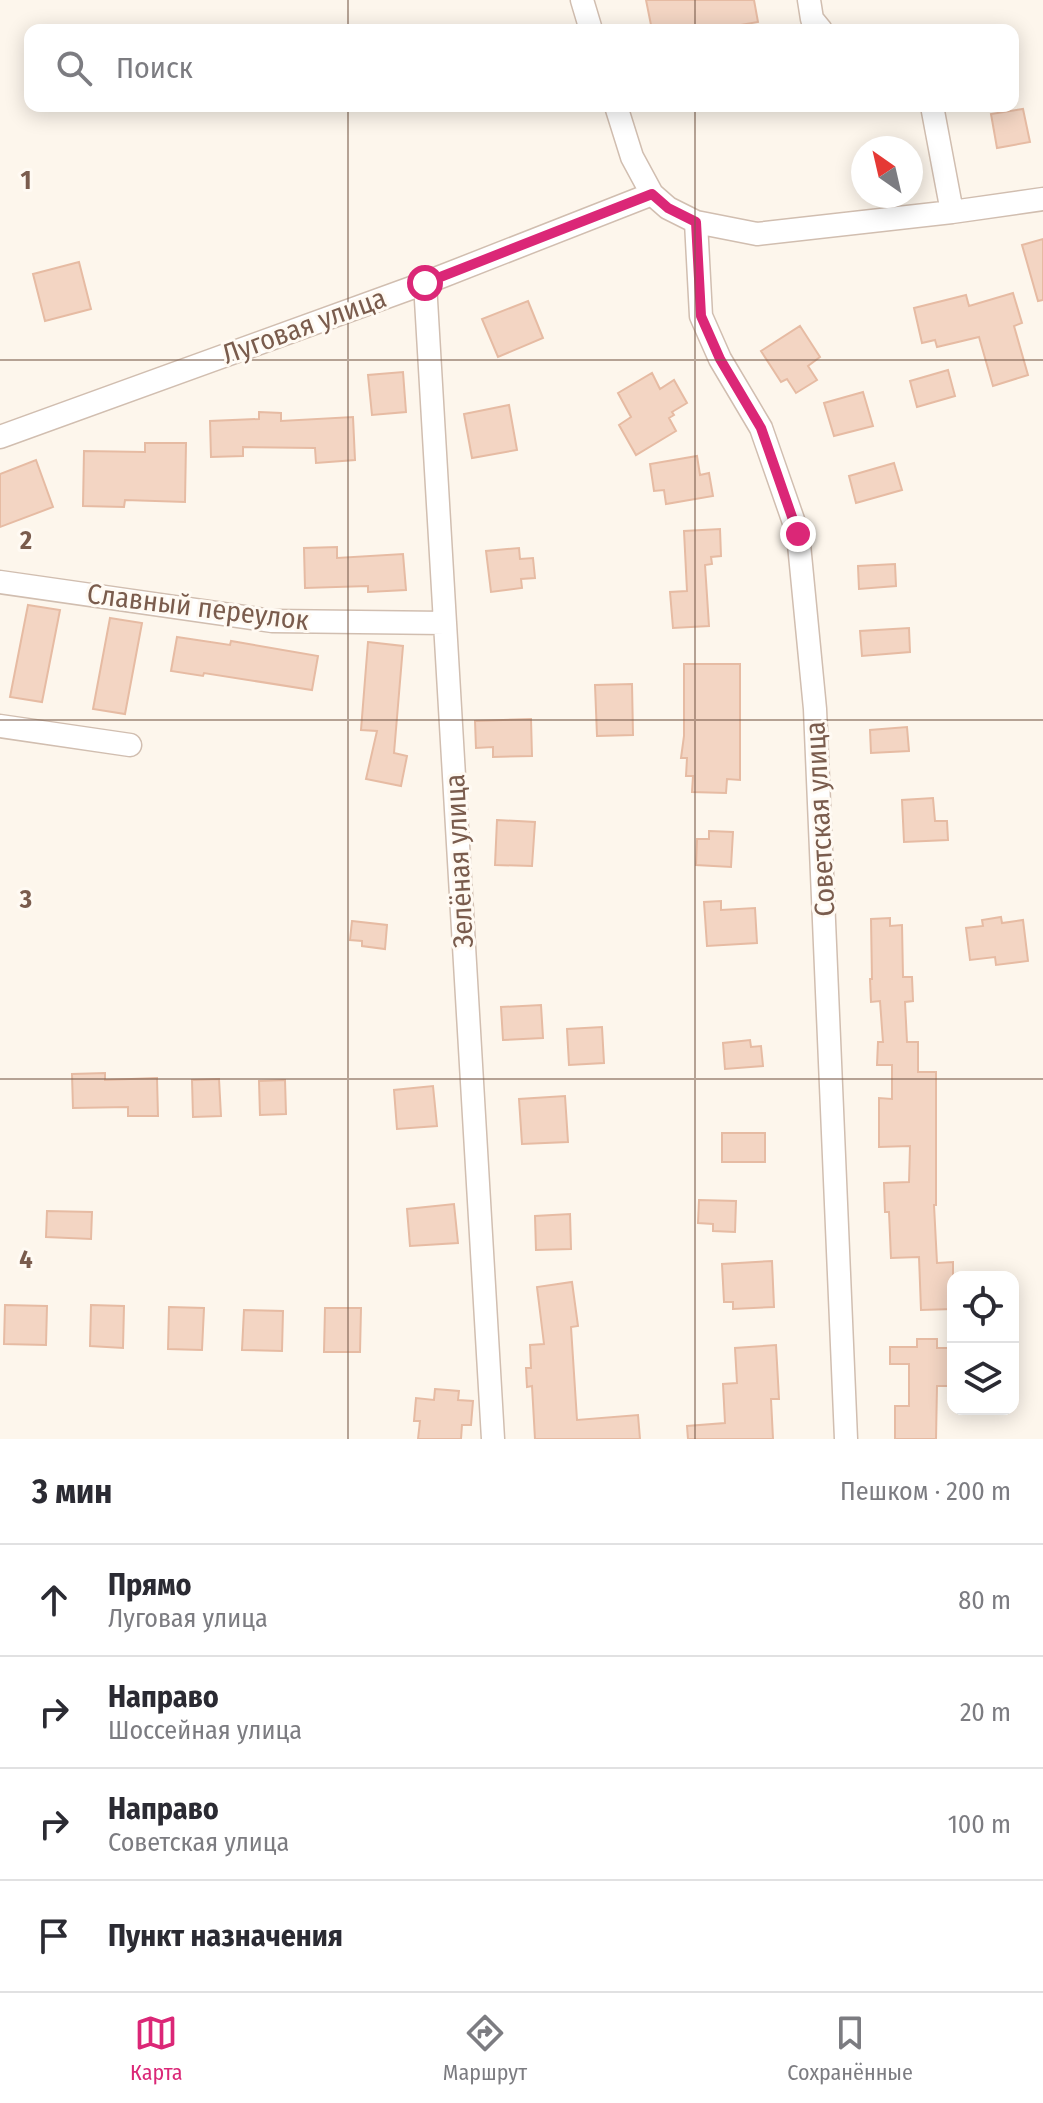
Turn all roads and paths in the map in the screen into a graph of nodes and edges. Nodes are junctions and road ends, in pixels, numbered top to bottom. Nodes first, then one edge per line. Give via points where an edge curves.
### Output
1 (582, 0) edge
2 (809, 0) edge
3 (589, 24) edge
4 (816, 24) edge
5 (618, 112) edge
6 (933, 112) edge
7 (652, 194) junction
8 (1043, 199) edge
9 (952, 212) junction
10 (696, 222) junction
11 (425, 283) junction
12 (0, 437) edge
13 (0, 582) edge
14 (445, 623) junction
15 (0, 726) edge
16 (130, 745) dead end
17 (493, 1439) edge
18 (846, 1439) edge

1 - 3 street
2 - 4 street
5 - 7 street via 632,157
6 - 9 street
7 - 10 street
7 - 11 street, Луговая улица
8 - 9 street
9 - 10 street via 757,234
10 - 18 street, Советская улица via 701,316 761,428 798,534 815,709
11 - 12 street, Луговая улица
11 - 14 street, Зелёная улица
13 - 14 street, Славный переулок via 272,621
14 - 17 street, Зелёная улица
15 - 16 street

